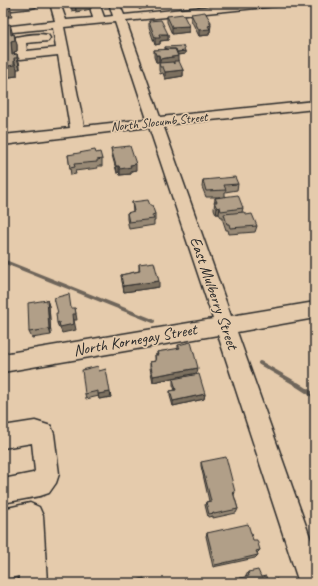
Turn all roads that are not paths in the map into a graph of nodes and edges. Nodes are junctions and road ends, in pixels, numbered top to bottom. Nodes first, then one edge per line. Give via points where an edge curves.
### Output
1 (55, 3) edge
2 (94, 3) edge
3 (276, 3) edge
4 (32, 4) edge
5 (3, 8) edge
6 (116, 10) edge
7 (98, 19) junction
8 (3, 20) edge
9 (33, 22) junction
10 (60, 28) junction
11 (3, 30) edge
12 (63, 51) junction
13 (315, 105) edge
14 (156, 122) junction
15 (78, 131) junction
16 (3, 140) edge
17 (315, 310) edge
18 (224, 325) junction
19 (3, 363) edge
20 (3, 437) edge
21 (3, 491) edge
22 (3, 522) edge
23 (3, 547) edge
24 (32, 561) edge
25 (3, 567) edge
26 (313, 583) edge

1 - 10 street
2 - 7 street
3 - 6 street
4 - 5 street
4 - 9 street
6 - 7 street
6 - 14 street, East Mulberry Street
7 - 10 street
8 - 9 street
9 - 10 street
9 - 11 street
10 - 12 street
10 - 12 street via 20,40 21,55
12 - 15 street
13 - 14 street, North Slocumb Street
14 - 15 street, North Slocumb Street
14 - 18 street, East Mulberry Street
15 - 16 street, North Slocumb Street
17 - 18 street, North Kornegay Street
18 - 19 street, North Kornegay Street
18 - 26 street, East Mulberry Street
20 - 21 street via 35,432 43,434 47,474 40,484
22 - 24 street via 30,516
23 - 24 street
24 - 25 street

